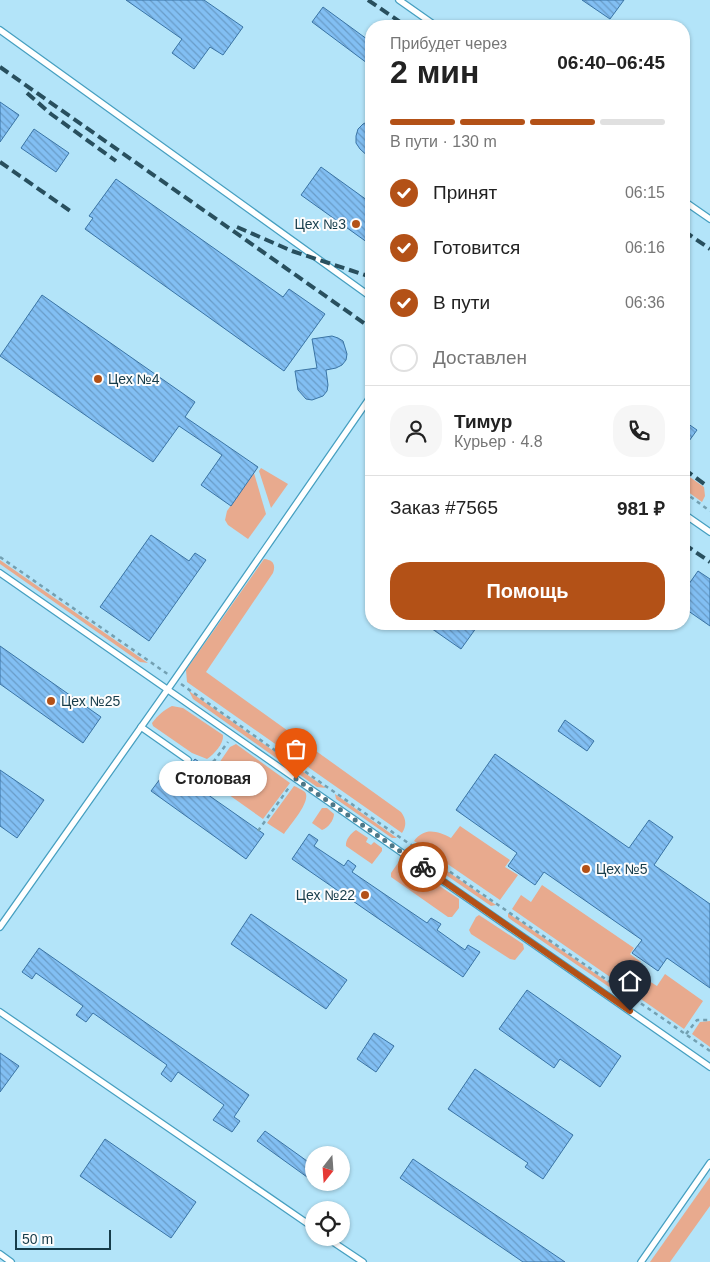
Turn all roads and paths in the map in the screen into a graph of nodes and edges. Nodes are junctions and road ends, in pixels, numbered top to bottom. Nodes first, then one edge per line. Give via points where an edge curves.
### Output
1 (399, 0) edge
2 (427, 20) edge
3 (0, 30) edge
4 (690, 205) edge
5 (710, 219) edge
6 (365, 293) edge
7 (365, 405) edge
8 (690, 496) edge
9 (710, 511) edge
10 (690, 518) edge
11 (710, 532) edge
12 (0, 557) edge
13 (0, 572) edge
14 (175, 679) junction
15 (167, 690) junction
16 (141, 727) junction
17 (232, 735) junction
18 (188, 760) dead end
19 (206, 766) dead end
20 (296, 779) junction
21 (258, 830) dead end
22 (0, 927) edge
23 (0, 1012) edge
24 (710, 1020) edge
25 (686, 1034) junction
26 (710, 1051) edge
27 (710, 1067) edge
28 (710, 1163) edge
29 (305, 1222) edge
30 (339, 1246) edge
31 (0, 1254) edge
32 (11, 1262) edge
33 (363, 1262) edge
34 (641, 1262) edge

1 - 2 lane
3 - 6 lane
4 - 5 lane
7 - 14 lane
8 - 9 path
10 - 11 lane
12 - 14 path
13 - 15 lane
14 - 15 lane
14 - 25 path
15 - 16 lane
15 - 17 lane
16 - 18 lane
16 - 22 lane
17 - 19 path via 214,761
17 - 20 lane
20 - 21 path
20 - 27 lane
23 - 29 lane
24 - 25 path via 697,1020
25 - 26 path
28 - 34 lane
30 - 33 lane
31 - 32 lane

